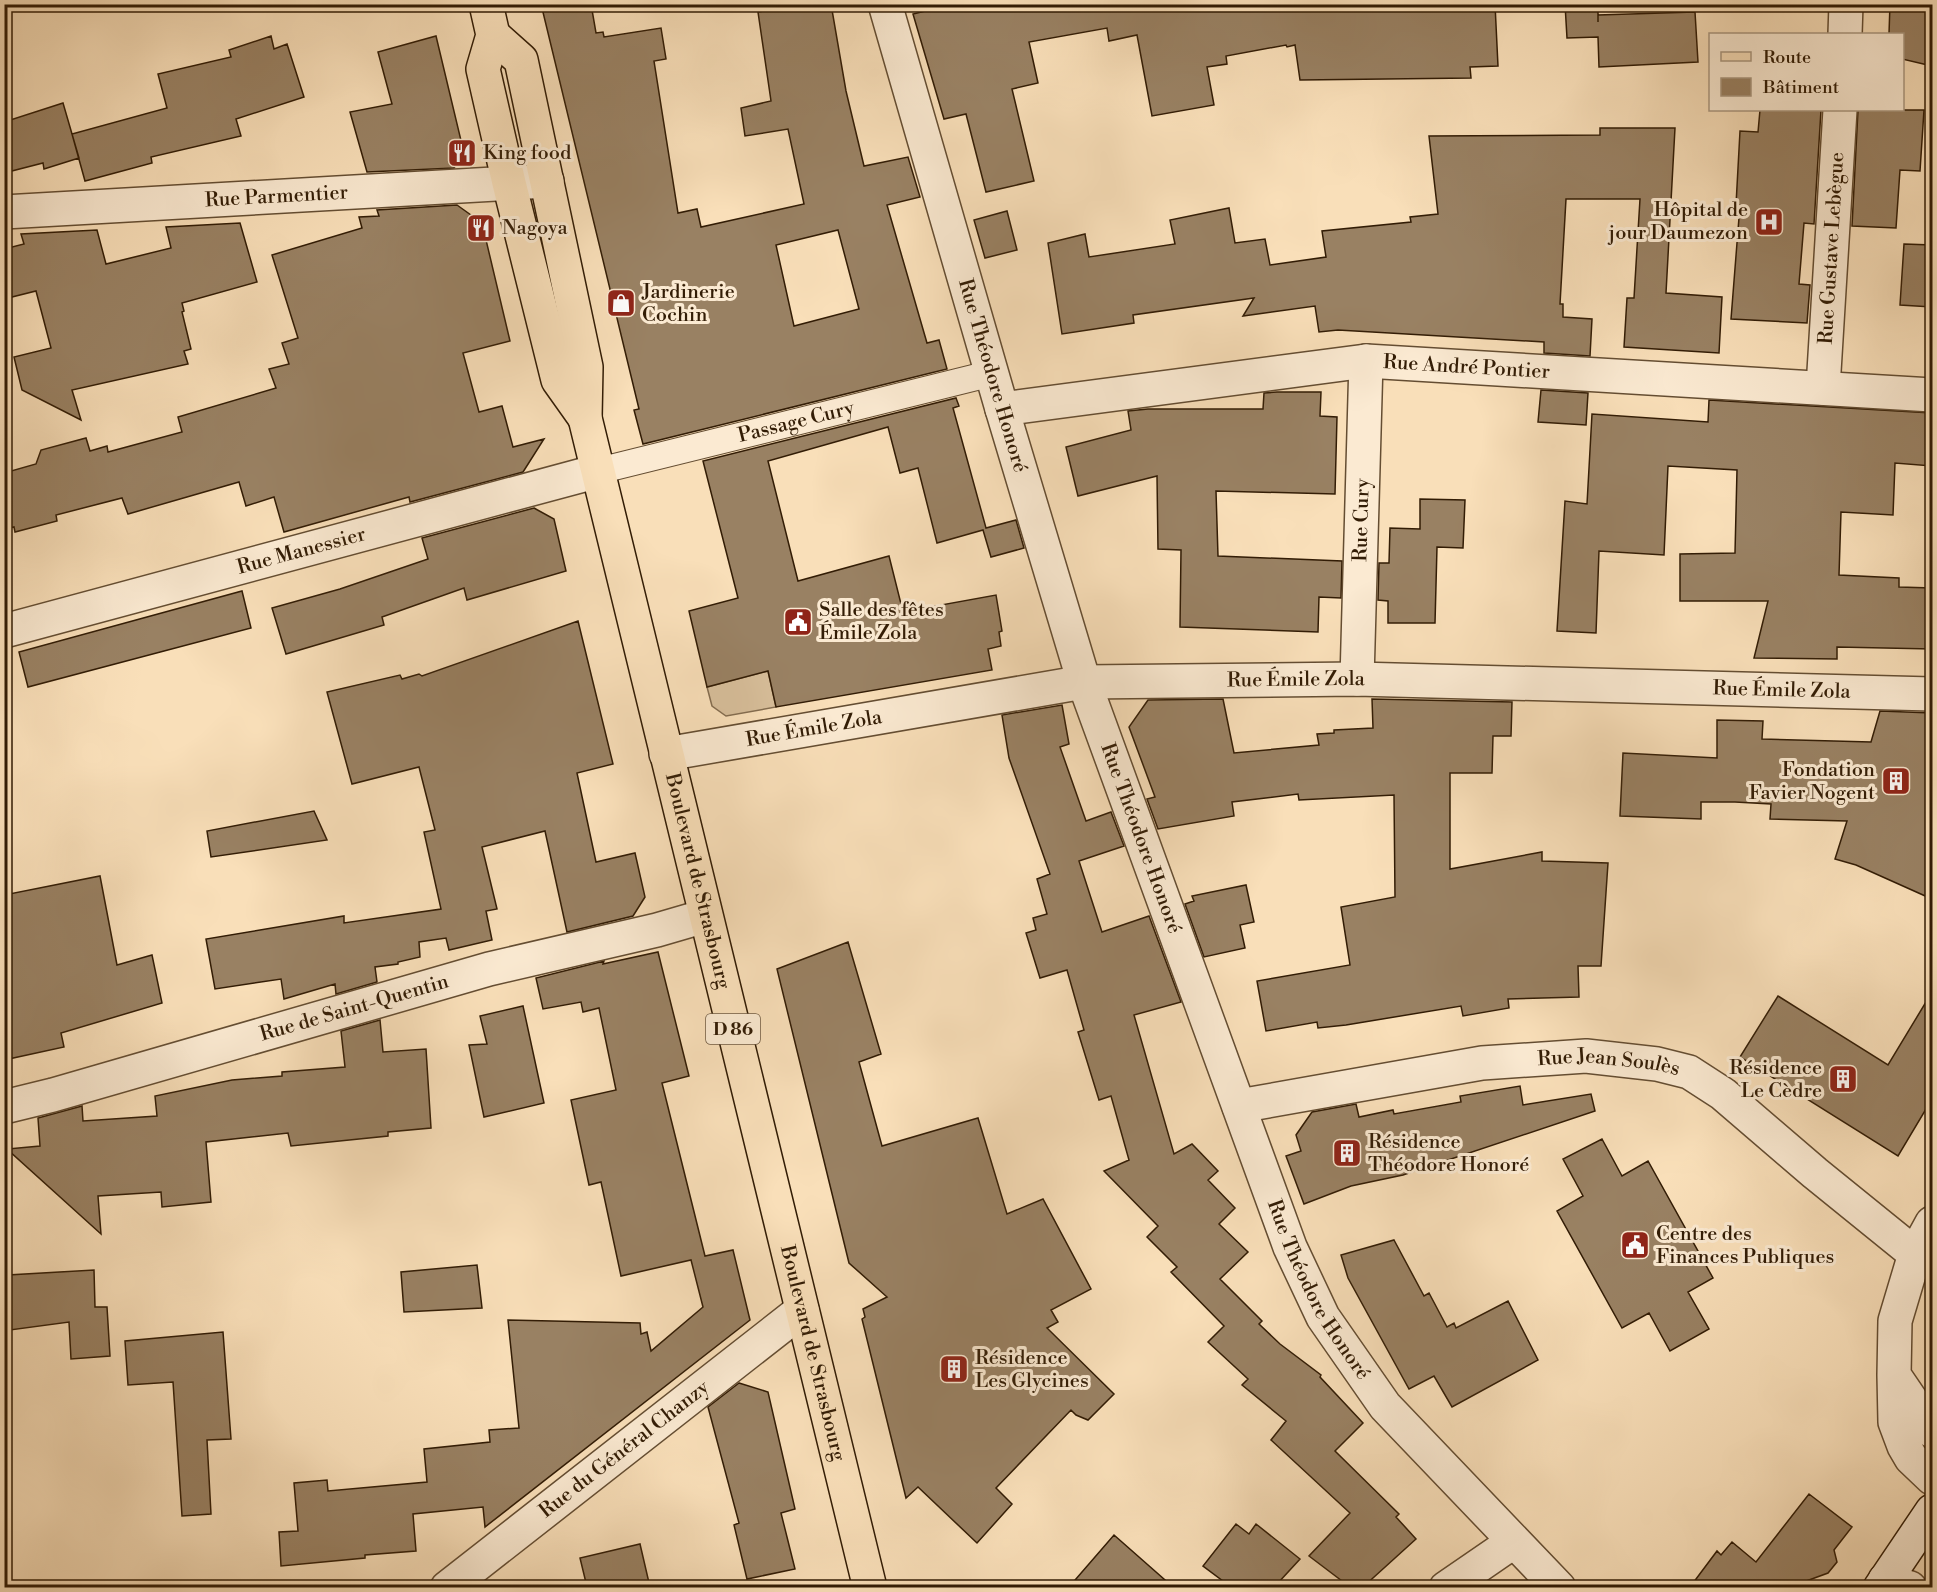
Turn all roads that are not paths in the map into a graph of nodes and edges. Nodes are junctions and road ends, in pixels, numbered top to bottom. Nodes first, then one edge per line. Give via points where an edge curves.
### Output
1 (885, 4) edge
2 (1846, 4) edge
3 (489, 20) edge
4 (1845, 33) edge
5 (1840, 111) edge
6 (547, 181) junction
7 (509, 183) junction
8 (4, 212) edge
9 (1366, 362) junction
10 (993, 372) junction
11 (1823, 388) junction
12 (1932, 395) edge
13 (1002, 409) junction
14 (585, 418) junction
15 (598, 471) junction
16 (4, 631) edge
17 (1357, 679) junction
18 (1084, 682) junction
19 (1932, 694) edge
20 (666, 754) junction
21 (705, 916) junction
22 (1239, 1106) junction
23 (4, 1107) edge
24 (1932, 1223) edge
25 (1916, 1254) junction
26 (802, 1310) junction
27 (1894, 1375) junction
28 (1932, 1431) edge
29 (1932, 1478) edge
30 (1932, 1511) edge
31 (1513, 1542) junction
32 (1892, 1585) edge
33 (447, 1587) edge
34 (870, 1587) edge
35 (1446, 1587) edge
36 (1559, 1587) edge

1 - 10 street, Rue Théodore Honoré
2 - 4 street
3 - 6 main road, Boulevard de Strasbourg / D 86 via 521,60
3 - 7 main road, Boulevard de Strasbourg / D 86 via 483,69
5 - 11 street, Rue Gustave Lebègue
6 - 7 street, Rue Parmentier
6 - 14 main road, Boulevard de Strasbourg / D 86 via 586,367
7 - 8 street, Rue Parmentier
7 - 14 main road, Boulevard de Strasbourg / D 86 via 558,380
9 - 11 street, Rue André Pontier
9 - 13 street, Rue André Pontier
9 - 17 street, Rue Cury
10 - 13 street, Rue Théodore Honoré
10 - 15 street, Passage Cury
11 - 12 street, Rue André Pontier
13 - 18 street, Rue Théodore Honoré
14 - 15 main road, Boulevard de Strasbourg / D 86
15 - 16 street, Rue Manessier
15 - 20 main road, Boulevard de Strasbourg / D 86
17 - 18 street, Rue Émile Zola
17 - 19 street, Rue Émile Zola
18 - 20 street, Rue Émile Zola
18 - 22 street, Rue Théodore Honoré
20 - 21 main road, Boulevard de Strasbourg / D 86
21 - 23 street, Rue de Saint-Quentin via 489,969
21 - 26 main road, Boulevard de Strasbourg / D 86
22 - 25 street, Rue Jean Soulès via 1482,1063 1586,1056 1658,1064 1689,1072 1723,1094
22 - 31 street, Rue Théodore Honoré via 1290,1247 1323,1317 1385,1406
24 - 25 street
25 - 27 street via 1895,1321
26 - 33 street, Rue du Général Chanzy
26 - 34 main road, Boulevard de Strasbourg / D 86
27 - 28 street
27 - 29 street via 1895,1422 1911,1458
30 - 32 street
31 - 35 street
31 - 36 street, Rue Théodore Honoré

